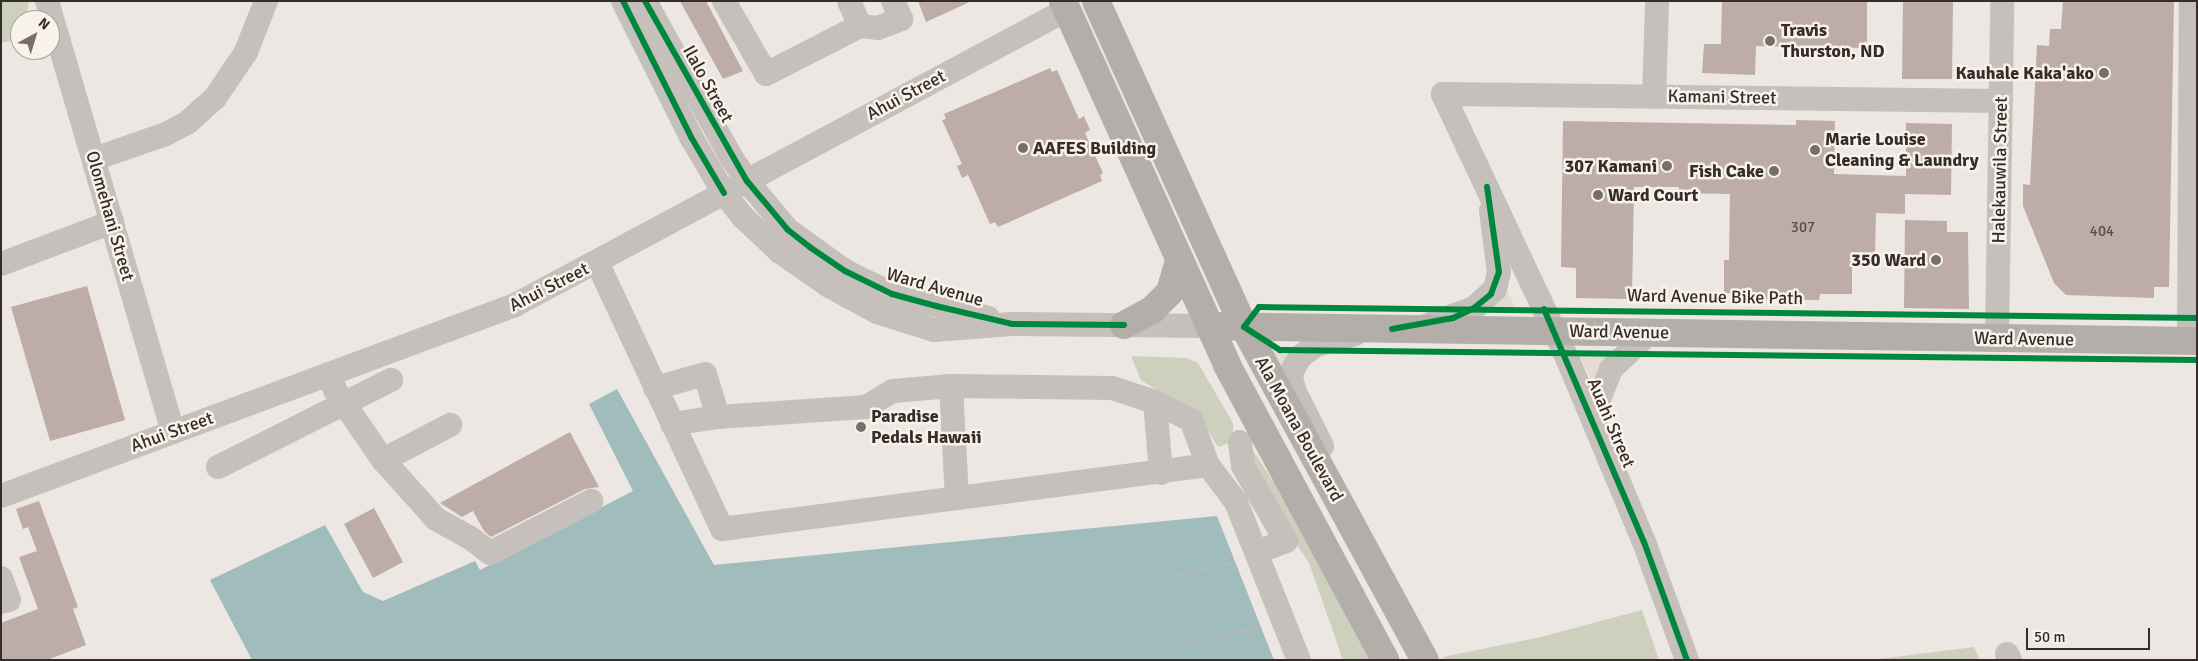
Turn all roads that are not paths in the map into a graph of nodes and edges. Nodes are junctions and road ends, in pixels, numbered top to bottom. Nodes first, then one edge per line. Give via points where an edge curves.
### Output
1 (48, 1) edge
2 (266, 1) edge
3 (623, 1) edge
4 (645, 1) edge
5 (724, 1) edge
6 (849, 1) edge
7 (893, 1) edge
8 (1096, 1) edge
9 (1657, 1) edge
10 (2002, 1) edge
11 (2191, 1) edge
12 (1064, 5) edge
13 (860, 26) junction
14 (1443, 94) joint
15 (1654, 97) junction
16 (2001, 101) junction
17 (2193, 101) edge
18 (94, 159) junction
19 (746, 181) junction
20 (1487, 188) junction
21 (724, 193) junction
22 (112, 222) junction
23 (1179, 261) junction
24 (597, 262) junction
25 (1, 264) edge
26 (1012, 324) junction
27 (1124, 325) junction
28 (1209, 326) junction
29 (1244, 327) junction
30 (1392, 329) junction
31 (1555, 331) junction
32 (1649, 333) junction
33 (1998, 338) junction
34 (2193, 341) edge
35 (329, 374) junction
36 (391, 380) dead end
37 (951, 386) junction
38 (655, 388) junction
39 (1155, 402) junction
40 (346, 403) junction
41 (718, 417) junction
42 (672, 424) junction
43 (450, 425) dead end
44 (1596, 427) junction
45 (172, 432) junction
46 (1240, 442) dead end
47 (383, 460) junction
48 (1208, 465) junction
49 (218, 466) dead end
50 (1161, 473) junction
51 (1, 496) edge
52 (957, 498) junction
53 (591, 501) dead end
54 (1257, 552) junction
55 (1378, 574) junction
56 (1, 578) edge
57 (1, 602) edge
58 (1299, 660) edge
59 (1386, 660) edge
60 (1425, 660) edge
61 (1687, 660) edge

1 - 18 street, Olomehani Street via 61,55
2 - 18 street via 246,52 215,98 187,123 166,134
3 - 21 street, Ilalo Street via 691,137
4 - 19 street, Ilalo Street
5 - 13 street via 766,74
6 - 13 street
7 - 13 street via 901,19 878,28
8 - 29 main road, Ala Moana Boulevard
9 - 15 street
10 - 16 street, Halekauwila Street
11 - 17 street
12 - 19 street, Ahui Street
12 - 23 main road, Ala Moana Boulevard
14 - 15 street, Kamani Street
14 - 20 street, Auahi Street
15 - 16 street, Kamani Street
16 - 33 street, Halekauwila Street
17 - 34 street
18 - 22 street, Olomehani Street
19 - 21 street, Ahui Street
19 - 26 street, Ward Avenue via 788,230 845,271 892,294
20 - 30 street via 1499,272 1491,294 1474,308 1453,318
20 - 31 street, Auahi Street
21 - 24 street, Ahui Street
21 - 26 street, Ward Avenue via 743,217 780,252 829,286 876,312 934,330
22 - 25 street
22 - 45 street, Olomehani Street
23 - 27 main road via 1170,292 1152,310
23 - 28 main road, Ala Moana Boulevard
24 - 35 street, Ahui Street via 500,311
24 - 38 street
26 - 27 street, Ward Avenue
27 - 28 street, Ward Avenue
28 - 29 main road, Ward Avenue
28 - 59 main road, Ala Moana Boulevard
29 - 30 main road, Ward Avenue
29 - 55 main road, Ala Moana Boulevard
30 - 31 main road, Ward Avenue
30 - 55 street via 1342,336 1316,345 1298,360 1291,378
31 - 32 main road, Ward Avenue
31 - 44 street, Auahi Street
32 - 33 main road, Ward Avenue
32 - 44 street via 1611,369 1597,404
33 - 34 main road, Ward Avenue
35 - 40 street
35 - 45 street, Ahui Street
36 - 40 street
37 - 39 street via 1112,388
37 - 41 street via 893,391 866,407
37 - 52 street
38 - 41 street via 705,374
38 - 42 street
39 - 48 street via 1190,420
39 - 50 street
40 - 47 street
40 - 49 street
41 - 42 street
42 - 52 street via 722,529
43 - 47 street
44 - 61 street, Auahi Street via 1664,591
45 - 51 street, Ahui Street
46 - 54 street via 1242,466 1286,541
47 - 53 street via 436,519 490,553
48 - 50 street
48 - 54 street via 1236,502
50 - 52 street
54 - 58 street
55 - 60 main road, Ala Moana Boulevard
56 - 57 street via 9,600

